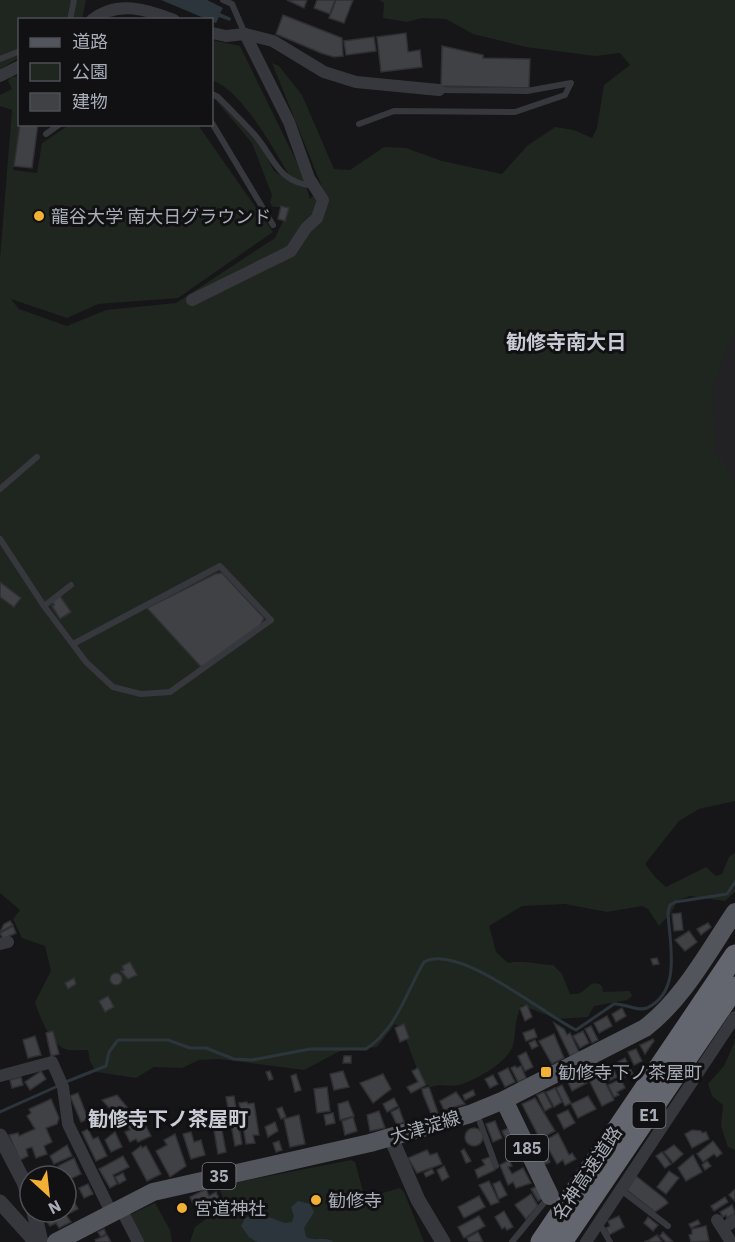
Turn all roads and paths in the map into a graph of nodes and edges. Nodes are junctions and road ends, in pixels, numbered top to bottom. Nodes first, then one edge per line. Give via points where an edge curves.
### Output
1 (74, 0) edge
2 (97, 0) edge
3 (223, 0) edge
4 (95, 16) edge
5 (70, 18) edge
6 (169, 18) edge
7 (213, 33) edge
8 (245, 34) junction
9 (18, 52) edge
10 (0, 59) edge
11 (18, 67) edge
12 (0, 76) edge
13 (439, 90) joint
14 (213, 94) edge
15 (359, 124) dead end
16 (213, 125) edge
17 (57, 126) edge
18 (46, 134) dead end
19 (314, 186) junction
20 (273, 225) dead end
21 (192, 300) dead end
22 (37, 457) dead end
23 (0, 489) edge
24 (0, 539) edge
25 (70, 585) dead end
26 (44, 606) junction
27 (73, 644) junction
28 (735, 912) edge
29 (735, 955) edge
30 (735, 987) edge
31 (735, 1017) edge
32 (0, 1076) edge
33 (504, 1100) junction
34 (476, 1111) junction
35 (0, 1136) edge
36 (391, 1138) junction
37 (496, 1166) dead end
38 (18, 1170) edge
39 (620, 1189) junction
40 (550, 1196) joint
41 (0, 1202) edge
42 (116, 1209) junction
43 (735, 1220) edge
44 (599, 1222) junction
45 (37, 1224) edge
46 (668, 1226) dead end
47 (36, 1242) edge
48 (41, 1242) edge
49 (56, 1242) edge
50 (138, 1242) edge
51 (443, 1242) edge
52 (512, 1242) edge
53 (541, 1242) edge
54 (562, 1242) edge
55 (586, 1242) edge
56 (610, 1242) edge
57 (731, 1242) edge

1 - 5 lane
2 - 4 street
3 - 8 lane via 232,4
4 - 6 street via 104,9 131,3
7 - 8 street
8 - 13 street via 273,41 324,72 356,82
8 - 19 street via 289,122
9 - 10 lane
11 - 12 street
13 - 15 lane via 528,91 571,83 565,95 515,112 394,111
14 - 19 lane via 255,136 281,173 297,184
16 - 20 lane
17 - 18 lane
19 - 21 street via 323,200 317,218 291,251
22 - 23 lane
24 - 26 lane
25 - 26 lane
26 - 27 lane
27 - 27 lane via 113,687 141,694 170,692 271,620 220,566
28 - 33 main road, 大津淀線 / 35 via 658,1018
29 - 53 highway, 名神高速道路 / E1
30 - 54 highway, 名神高速道路 / E1
31 - 39 street
32 - 42 street via 52,1062 63,1087 68,1124
33 - 34 main road, 大津淀線 / 35
33 - 40 main road, 185
34 - 36 main road, 大津淀線 / 35
34 - 37 lane
35 - 38 street
36 - 42 main road, 大津淀線 / 35 via 171,1187
36 - 51 street via 418,1200
39 - 44 street
39 - 46 lane
40 - 52 lane
41 - 47 street
42 - 49 main road, 大津淀線 / 35
42 - 50 street
43 - 57 street via 720,1225
44 - 55 street
44 - 56 lane
45 - 48 street

